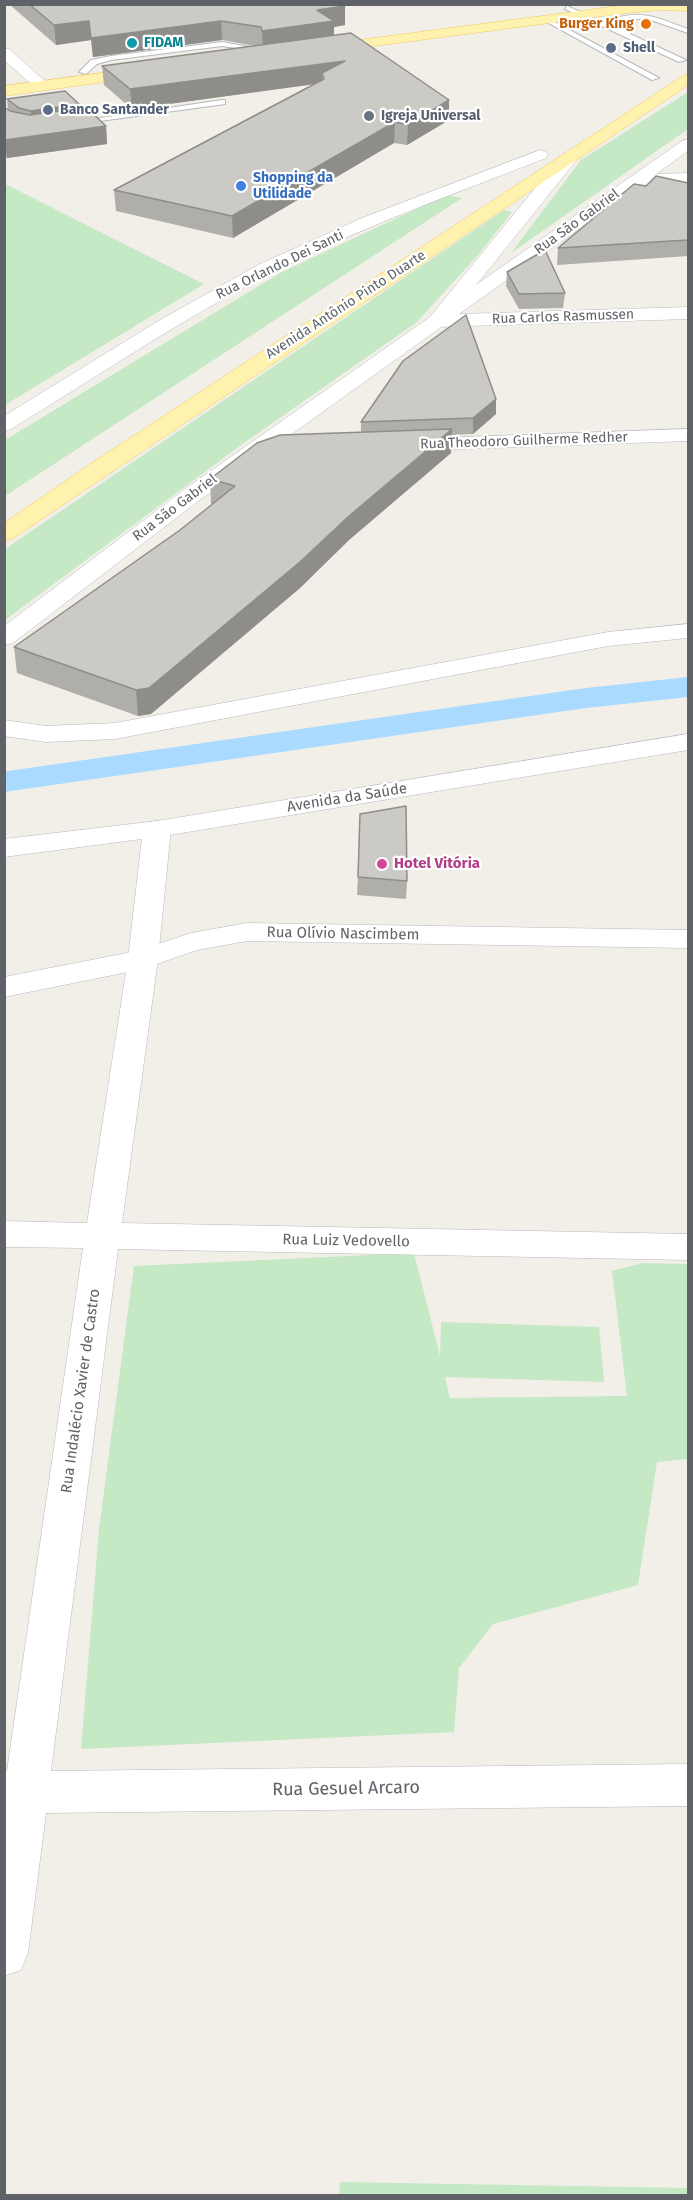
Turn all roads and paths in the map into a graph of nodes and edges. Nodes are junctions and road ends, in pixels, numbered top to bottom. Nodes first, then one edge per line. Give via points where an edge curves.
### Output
1 (596, 4) edge
2 (688, 7) edge
3 (626, 9) junction
4 (573, 12) junction
5 (688, 13) edge
6 (547, 20) junction
7 (688, 31) edge
8 (636, 40) junction
9 (4, 52) edge
10 (686, 58) edge
11 (229, 61) edge
12 (159, 71) edge
13 (655, 78) junction
14 (688, 79) edge
15 (4, 82) edge
16 (38, 82) junction
17 (681, 88) edge
18 (636, 90) dead end
19 (4, 91) edge
20 (222, 102) edge
21 (68, 123) edge
22 (688, 144) edge
23 (555, 152) junction
24 (688, 178) edge
25 (636, 180) junction
26 (688, 313) edge
27 (294, 317) dead end
28 (437, 321) junction
29 (4, 425) edge
30 (688, 435) edge
31 (382, 446) edge
32 (288, 450) edge
33 (253, 451) junction
34 (4, 534) edge
35 (688, 631) edge
36 (4, 638) edge
37 (4, 728) edge
38 (688, 742) edge
39 (157, 829) junction
40 (4, 848) edge
41 (688, 939) edge
42 (144, 959) junction
43 (4, 987) edge
44 (4, 1234) edge
45 (102, 1237) junction
46 (688, 1247) edge
47 (688, 1785) edge
48 (15, 1792) edge
49 (4, 1953) edge

1 - 4 main road
2 - 3 main road
3 - 4 main road
3 - 5 main road
4 - 6 main road
4 - 6 main road via 307,47
4 - 8 lane
6 - 13 lane
7 - 8 lane via 647,16 615,21
8 - 10 lane
9 - 16 street
10 - 13 main road
11 - 16 main road via 267,50 83,72
12 - 16 main road
13 - 18 main road
14 - 17 main road, Avenida Antônio Pinto Duarte
15 - 16 main road
16 - 19 main road
17 - 23 main road, Avenida Antônio Pinto Duarte
20 - 21 lane
22 - 25 street, Rua São Gabriel
23 - 27 main road, Avenida Antônio Pinto Duarte
23 - 28 street, Rua São Gabriel
23 - 29 street, Rua Orlando Dei Santi via 407,205 267,268
23 - 34 main road, Avenida Antônio Pinto Duarte
24 - 25 street
25 - 28 street, Rua São Gabriel
26 - 28 street, Rua Carlos Rasmussen
28 - 33 street, Rua São Gabriel
30 - 31 street, Rua Theodoro Guilherme Redher
32 - 33 street
33 - 36 street, Rua São Gabriel
35 - 37 street via 608,639 115,731 64,735 20,733
38 - 39 street, Avenida da Saúde
39 - 40 street, Avenida da Saúde
39 - 42 street, Rua Indalécio Xavier de Castro
41 - 42 street, Rua Olívio Nascimbem via 247,932 191,942
42 - 43 street, Rua Olívio Nascimbem
42 - 45 street, Rua Indalécio Xavier de Castro
44 - 45 street, Rua Luiz Vedovello
45 - 46 street, Rua Luiz Vedovello
45 - 48 street, Rua Indalécio Xavier de Castro
47 - 48 street, Rua Gesuel Arcaro
48 - 49 street, Rua Indalécio Xavier de Castro

